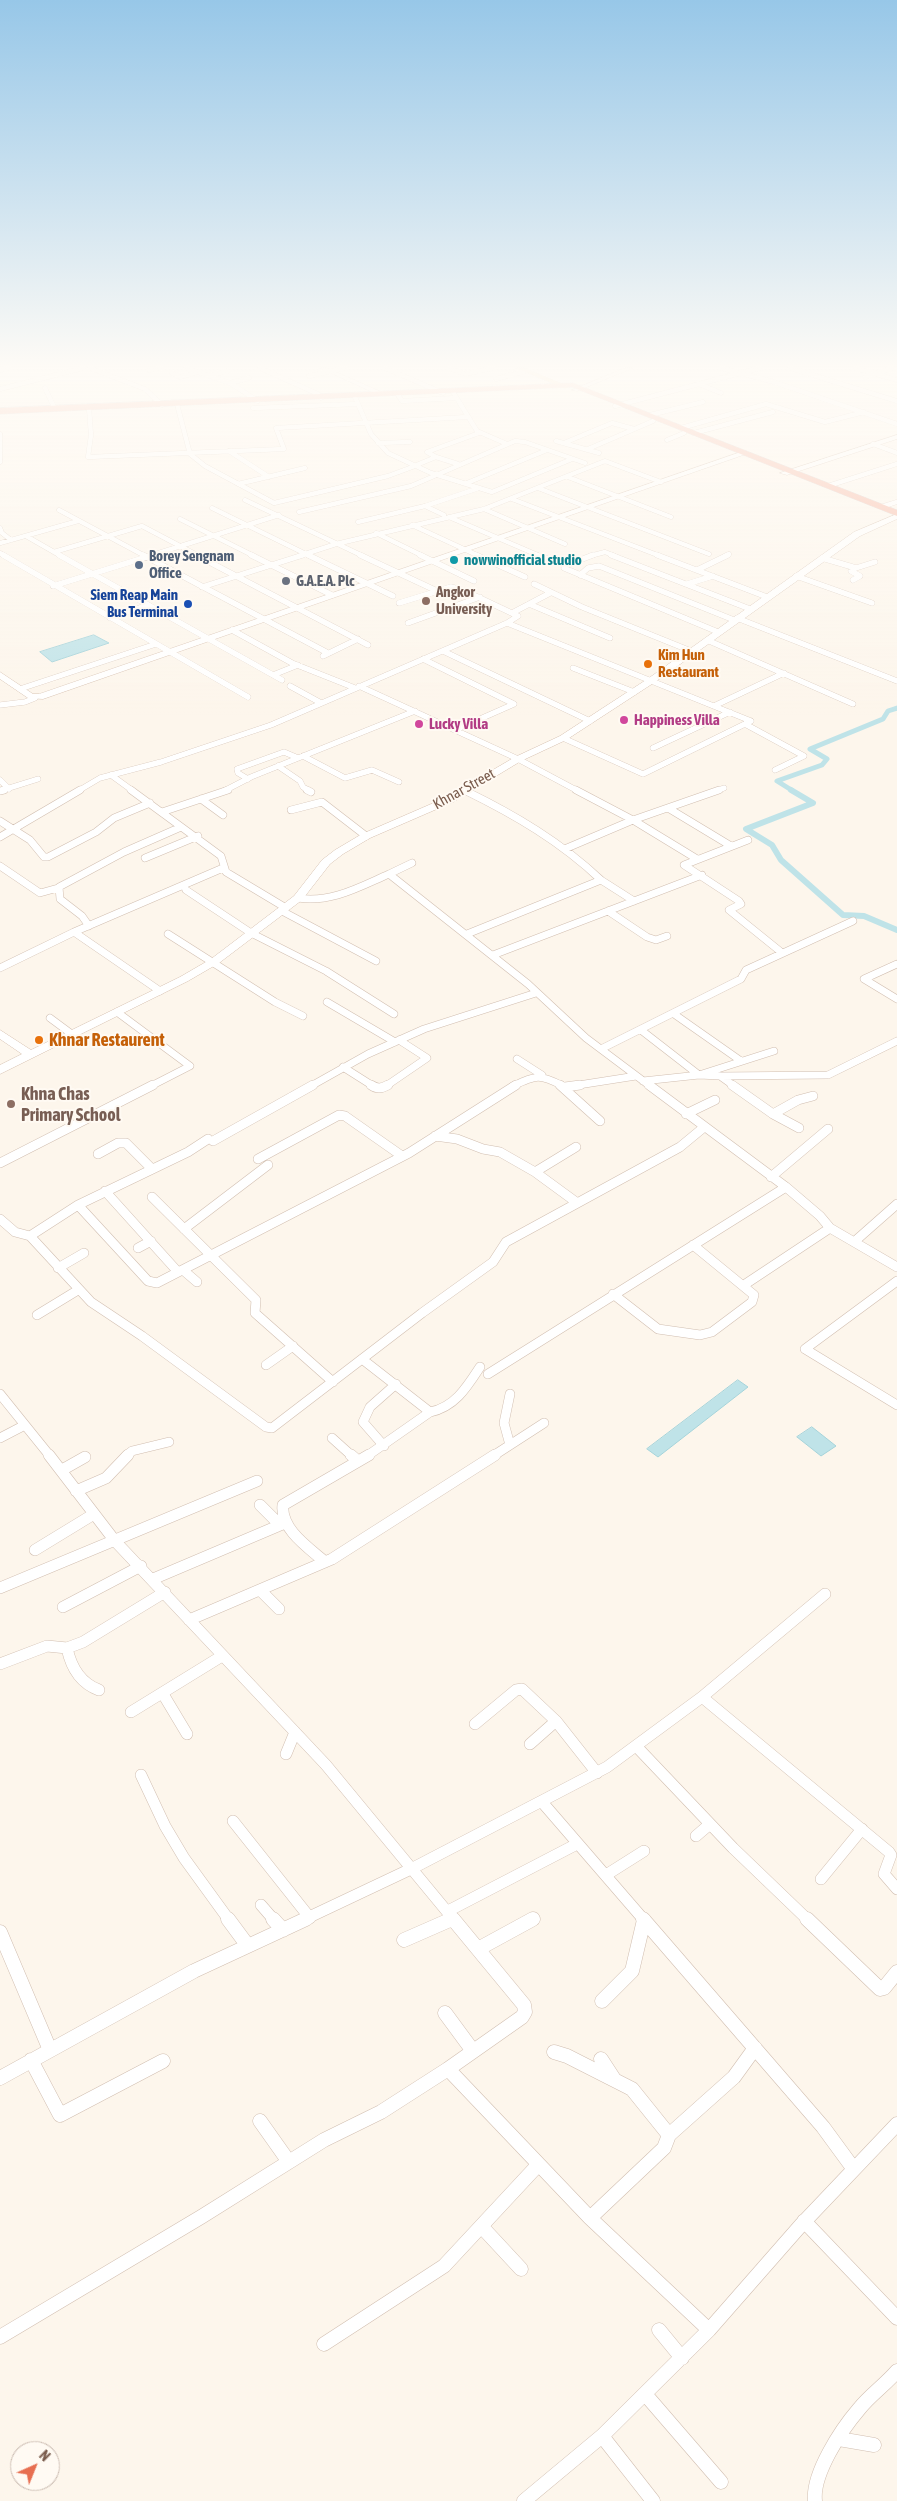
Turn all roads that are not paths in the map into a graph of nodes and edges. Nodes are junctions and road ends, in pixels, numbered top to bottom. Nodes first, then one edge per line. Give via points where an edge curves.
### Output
1 (239, 485) edge
2 (352, 485) edge
3 (414, 485) edge
4 (469, 485) edge
5 (511, 485) edge
6 (547, 485) edge
7 (588, 485) edge
8 (652, 485) edge
9 (818, 485) edge
10 (824, 485) edge
11 (832, 485) edge
12 (828, 486) junction
13 (479, 488) junction
14 (538, 488) junction
15 (617, 496) junction
16 (512, 499) junction
17 (245, 500) dead end
18 (897, 502) edge
19 (425, 506) junction
20 (588, 506) junction
21 (881, 507) junction
22 (212, 508) dead end
23 (484, 509) junction
24 (59, 510) dead end
25 (299, 512) dead end
26 (280, 515) junction
27 (446, 516) junction
28 (896, 516) edge
29 (558, 517) junction
30 (671, 517) dead end
31 (180, 519) dead end
32 (78, 521) junction
33 (358, 522) dead end
34 (412, 525) junction
35 (247, 526) junction
36 (0, 528) edge
37 (527, 528) junction
38 (376, 533) junction
39 (26, 536) junction
40 (108, 536) junction
41 (213, 536) junction
42 (497, 538) junction
43 (11, 540) junction
44 (0, 544) edge
45 (336, 544) junction
46 (565, 544) dead end
47 (181, 546) junction
48 (466, 549) junction
49 (54, 552) junction
50 (0, 553) edge
51 (306, 554) junction
52 (709, 554) dead end
53 (729, 554) dead end
54 (144, 557) junction
55 (822, 558) junction
56 (582, 559) junction
57 (432, 560) junction
58 (875, 562) dead end
59 (271, 565) junction
60 (596, 566) junction
61 (564, 568) dead end
62 (856, 568) junction
63 (696, 570) junction
64 (397, 572) junction
65 (91, 574) junction
66 (580, 575) junction
67 (237, 576) junction
68 (714, 576) junction
69 (796, 576) junction
70 (526, 577) dead end
71 (853, 580) dead end
72 (474, 581) dead end
73 (366, 583) junction
74 (534, 584) dead end
75 (687, 584) junction
76 (53, 586) junction
77 (202, 587) junction
78 (435, 590) junction
79 (550, 593) junction
80 (332, 595) junction
81 (393, 596) dead end
82 (480, 597) junction
83 (766, 597) junction
84 (399, 603) dead end
85 (872, 603) dead end
86 (529, 604) junction
87 (148, 605) junction
88 (299, 607) junction
89 (750, 609) junction
90 (514, 612) junction
91 (110, 618) junction
92 (736, 619) junction
93 (263, 620) junction
94 (408, 623) dead end
95 (507, 623) junction
96 (232, 630) junction
97 (718, 632) junction
98 (610, 638) dead end
99 (207, 639) junction
100 (358, 639) junction
101 (706, 640) junction
102 (156, 644) junction
103 (368, 645) dead end
104 (443, 651) junction
105 (691, 651) junction
106 (169, 652) junction
107 (423, 659) junction
108 (298, 665) junction
109 (573, 668) dead end
110 (784, 673) junction
111 (0, 675) edge
112 (273, 675) junction
113 (282, 680) dead end
114 (652, 680) junction
115 (897, 681) edge
116 (290, 686) dead end
117 (357, 687) junction
118 (20, 689) junction
119 (634, 692) junction
120 (248, 697) dead end
121 (35, 698) junction
122 (321, 703) junction
123 (853, 704) dead end
124 (0, 705) edge
125 (716, 705) junction
126 (415, 711) junction
127 (730, 712) junction
128 (590, 720) junction
129 (745, 724) junction
130 (455, 730) junction
131 (563, 738) junction
132 (653, 748) dead end
133 (301, 757) junction
134 (518, 759) junction
135 (278, 766) junction
136 (775, 770) dead end
137 (111, 775) junction
138 (38, 779) dead end
139 (248, 779) junction
140 (0, 780) edge
141 (399, 782) dead end
142 (724, 788) dead end
143 (9, 789) junction
144 (466, 791) junction
145 (0, 792) edge
146 (311, 792) dead end
147 (201, 799) junction
148 (150, 803) junction
149 (668, 808) junction
150 (290, 810) dead end
151 (162, 812) junction
152 (222, 815) dead end
153 (633, 820) junction
154 (0, 821) edge
155 (181, 827) junction
156 (13, 829) junction
157 (198, 836) junction
158 (366, 836) junction
159 (0, 837) edge
160 (748, 840) dead end
161 (731, 846) junction
162 (567, 848) junction
163 (145, 858) dead end
164 (697, 859) junction
165 (412, 863) dead end
166 (0, 866) edge
167 (223, 868) junction
168 (389, 874) junction
169 (702, 875) junction
170 (601, 880) junction
171 (58, 888) junction
172 (186, 890) dead end
173 (298, 898) junction
174 (634, 902) junction
175 (284, 910) junction
176 (608, 911) junction
177 (853, 921) dead end
178 (89, 926) junction
179 (74, 932) junction
180 (251, 933) junction
181 (168, 934) dead end
182 (467, 934) junction
183 (667, 936) dead end
184 (781, 952) junction
185 (493, 955) junction
186 (376, 961) dead end
187 (212, 962) junction
188 (897, 964) edge
189 (0, 968) edge
190 (160, 991) junction
191 (536, 993) junction
192 (897, 999) edge
193 (327, 1002) dead end
194 (117, 1012) junction
195 (394, 1014) dead end
196 (674, 1014) junction
197 (303, 1016) dead end
198 (50, 1018) dead end
199 (641, 1030) junction
200 (0, 1034) edge
201 (73, 1035) junction
202 (397, 1041) junction
203 (897, 1041) edge
204 (601, 1049) junction
205 (774, 1051) dead end
206 (31, 1055) junction
207 (517, 1059) dead end
208 (741, 1061) junction
209 (343, 1068) junction
210 (0, 1070) edge
211 (700, 1075) junction
212 (542, 1076) junction
213 (720, 1076) junction
214 (639, 1078) junction
215 (565, 1087) junction
216 (813, 1096) dead end
217 (714, 1100) dead end
218 (686, 1114) junction
219 (773, 1114) junction
220 (600, 1121) dead end
221 (703, 1128) junction
222 (799, 1128) dead end
223 (828, 1129) dead end
224 (436, 1136) junction
225 (576, 1147) dead end
226 (98, 1154) dead end
227 (402, 1156) junction
228 (258, 1159) dead end
229 (0, 1163) edge
230 (268, 1164) dead end
231 (152, 1169) junction
232 (535, 1172) junction
233 (771, 1176) junction
234 (786, 1187) junction
235 (106, 1191) junction
236 (152, 1197) dead end
237 (576, 1202) junction
238 (897, 1204) edge
239 (78, 1205) junction
240 (1, 1222) edge
241 (830, 1228) junction
242 (184, 1229) junction
243 (30, 1236) junction
244 (151, 1241) junction
245 (854, 1242) junction
246 (692, 1244) junction
247 (138, 1248) dead end
248 (84, 1253) dead end
249 (211, 1256) junction
250 (897, 1267) edge
251 (58, 1268) junction
252 (180, 1271) junction
253 (897, 1281) edge
254 (197, 1282) dead end
255 (744, 1285) junction
256 (78, 1290) junction
257 (613, 1294) junction
258 (37, 1315) dead end
259 (293, 1346) junction
260 (362, 1359) junction
261 (266, 1366) dead end
262 (480, 1367) dead end
263 (488, 1374) dead end
264 (333, 1382) junction
265 (396, 1384) junction
266 (0, 1394) edge
267 (510, 1394) dead end
268 (897, 1405) edge
269 (430, 1412) junction
270 (544, 1423) dead end
271 (25, 1425) junction
272 (0, 1438) edge
273 (332, 1438) dead end
274 (169, 1442) dead end
275 (510, 1445) junction
276 (384, 1446) junction
277 (85, 1457) dead end
278 (358, 1461) junction
279 (62, 1470) junction
280 (257, 1481) dead end
281 (76, 1491) junction
282 (260, 1505) dead end
283 (94, 1514) junction
284 (283, 1524) junction
285 (115, 1541) junction
286 (35, 1550) dead end
287 (325, 1562) junction
288 (141, 1566) junction
289 (153, 1579) junction
290 (0, 1588) edge
291 (260, 1590) junction
292 (165, 1592) junction
293 (825, 1594) dead end
294 (62, 1607) dead end
295 (279, 1609) dead end
296 (189, 1620) junction
297 (67, 1648) junction
298 (222, 1656) junction
299 (0, 1664) edge
300 (99, 1690) dead end
301 (163, 1694) junction
302 (702, 1697) junction
303 (131, 1712) dead end
304 (556, 1721) junction
305 (475, 1724) dead end
306 (295, 1732) junction
307 (187, 1734) dead end
308 (530, 1744) dead end
309 (636, 1746) junction
310 (286, 1754) dead end
311 (597, 1773) junction
312 (141, 1775) dead end
313 (542, 1802) junction
314 (233, 1821) dead end
315 (710, 1824) junction
316 (862, 1829) junction
317 (696, 1836) dead end
318 (577, 1844) junction
319 (644, 1851) dead end
320 (413, 1868) junction
321 (606, 1875) junction
322 (821, 1878) dead end
323 (897, 1889) edge
324 (261, 1905) dead end
325 (450, 1915) junction
326 (310, 1918) junction
327 (533, 1919) dead end
328 (644, 1920) junction
329 (283, 1930) junction
330 (0, 1932) edge
331 (404, 1940) dead end
332 (248, 1946) junction
333 (478, 1949) junction
334 (897, 1972) edge
335 (602, 2001) dead end
336 (445, 2013) dead end
337 (755, 2048) junction
338 (50, 2050) junction
339 (473, 2051) junction
340 (554, 2052) dead end
341 (601, 2059) dead end
342 (31, 2060) junction
343 (163, 2061) dead end
344 (448, 2068) junction
345 (0, 2078) edge
346 (614, 2079) junction
347 (260, 2120) dead end
348 (897, 2124) edge
349 (669, 2135) junction
350 (289, 2162) junction
351 (538, 2164) junction
352 (854, 2168) junction
353 (590, 2218) junction
354 (804, 2221) junction
355 (482, 2227) junction
356 (521, 2269) dead end
357 (897, 2318) edge
358 (658, 2330) dead end
359 (710, 2330) junction
360 (0, 2336) edge
361 (324, 2344) dead end
362 (682, 2358) junction
363 (897, 2371) edge
364 (645, 2394) junction
365 (602, 2436) junction
366 (839, 2439) junction
367 (874, 2445) dead end
368 (721, 2482) dead end
369 (524, 2501) edge
370 (654, 2501) edge
371 (815, 2501) edge

1 - 2 street via 276,503
3 - 25 street
4 - 13 street
5 - 13 street via 494,492
6 - 14 street
7 - 15 street
8 - 15 street
9 - 28 highway
10 - 12 highway
11 - 12 street
12 - 21 highway
13 - 19 street
14 - 16 street
14 - 20 street
15 - 20 street
15 - 30 street
16 - 23 street
16 - 29 street
17 - 26 street
18 - 21 street
19 - 27 street
19 - 33 street
20 - 29 street
20 - 52 street
21 - 28 highway
22 - 35 street
23 - 27 street
23 - 37 street
24 - 32 street
26 - 35 street
26 - 45 street
27 - 34 street
27 - 42 street
28 - 55 street, Khnar Street via 856,534
29 - 37 street
29 - 63 street
31 - 41 street
32 - 39 street
32 - 40 street
34 - 38 street
34 - 48 street
35 - 41 street
35 - 51 street
36 - 43 street
37 - 42 street
37 - 46 street
38 - 45 street
38 - 57 street
39 - 43 street
39 - 49 street
40 - 47 street via 142,526
40 - 49 street
40 - 54 street
41 - 47 street
41 - 59 street
42 - 48 street
42 - 56 street via 567,565
43 - 44 street
45 - 51 street
45 - 64 street
47 - 54 street
47 - 67 street
48 - 57 street
48 - 70 street
49 - 65 street
50 - 76 street
51 - 59 street
51 - 73 street
53 - 63 street
54 - 65 street
54 - 77 street
55 - 62 street
55 - 69 street, Khnar Street
56 - 60 street
56 - 75 street via 605,552
57 - 64 street
57 - 72 street
58 - 62 street
59 - 67 street
59 - 80 street
60 - 66 street via 583,570
60 - 92 street
61 - 66 street
62 - 71 street via 851,571 860,576
63 - 68 street
64 - 73 street
64 - 78 street
65 - 76 street
65 - 87 street
66 - 97 street
67 - 77 street
67 - 88 street
68 - 75 street
68 - 83 street
69 - 83 street, Khnar Street
69 - 85 street
73 - 80 street
73 - 81 street
74 - 79 street
75 - 89 street
76 - 91 street
77 - 93 street
78 - 82 street via 456,588
78 - 84 street
79 - 86 street
79 - 105 street
80 - 88 street
82 - 90 street
82 - 94 street
83 - 89 street, Khnar Street
86 - 90 street
86 - 98 street
87 - 91 street
87 - 99 street
88 - 93 street
88 - 100 street
89 - 92 street, Khnar Street
90 - 95 street via 518,616
91 - 102 street
92 - 97 street, Khnar Street
92 - 115 street
93 - 96 street
93 - 100 street via 324,654
95 - 104 street
95 - 114 street
96 - 99 street
96 - 108 street
97 - 101 street, Khnar Street
99 - 106 street
99 - 112 street
100 - 103 street
101 - 105 street, Khnar Street
101 - 110 street
102 - 106 street
102 - 118 street
104 - 107 street
104 - 128 street
105 - 114 street, Khnar Street
106 - 120 street
106 - 121 street
107 - 117 street
107 - 130 street via 514,704
108 - 112 street
108 - 117 street
109 - 119 street
110 - 123 street
110 - 125 street
111 - 118 street
112 - 113 street
114 - 119 street, Khnar Street
114 - 125 street
116 - 122 street
117 - 122 street
117 - 126 street
118 - 121 street
119 - 128 street, Khnar Street
121 - 124 street
122 - 137 street via 271,726
125 - 127 street
126 - 130 street
126 - 133 street
127 - 129 street via 750,721
127 - 132 street
128 - 131 street, Khnar Street
129 - 131 street via 643,774
129 - 136 street via 804,756
130 - 134 street
131 - 134 street, Khnar Street
133 - 135 street
133 - 139 street via 284,752 237,769
133 - 141 street via 345,778 372,770
134 - 144 street, Khnar Street
134 - 153 street
135 - 139 street
135 - 146 street
137 - 148 street
137 - 156 street via 76,790
138 - 143 street
139 - 147 street
140 - 143 street
142 - 149 street
143 - 145 street
144 - 158 street, Khnar Street
144 - 162 street via 533,825
147 - 151 street
147 - 152 street
148 - 151 street
148 - 156 street via 114,818 96,832 48,857
149 - 153 street
149 - 161 street
150 - 158 street via 322,802
151 - 155 street
153 - 162 street
153 - 164 street
154 - 156 street
155 - 157 street
155 - 171 street via 124,852
156 - 159 street
157 - 163 street
157 - 167 street via 222,856
158 - 173 street, Khnar Street via 326,862
160 - 161 street
161 - 164 street
162 - 170 street
164 - 169 street via 684,865
165 - 168 street
166 - 171 street via 40,893
167 - 175 street
167 - 178 street
168 - 173 street via 329,899
168 - 182 street
169 - 174 street
169 - 184 street via 739,901 742,904 729,910
170 - 174 street
170 - 182 street
171 - 178 street via 61,901 86,918
172 - 180 street
173 - 175 street, Khnar Street
174 - 176 street
175 - 180 street, Khnar Street
175 - 186 street
176 - 183 street via 654,940
176 - 185 street
177 - 184 street
178 - 179 street
179 - 189 street
179 - 190 street
180 - 187 street, Khnar Street
180 - 195 street via 326,971
181 - 187 street
182 - 185 street
184 - 196 street via 746,970 741,979
185 - 191 street
187 - 190 street, Khnar Street
187 - 197 street
188 - 192 street via 864,979
190 - 194 street, Khnar Street
191 - 202 street via 487,1007
191 - 204 street
193 - 202 street
194 - 201 street, Khnar Street
194 - 229 street via 190,1066
196 - 199 street
196 - 208 street
198 - 201 street
199 - 204 street
199 - 211 street
200 - 206 street
201 - 206 street, Khnar Street
202 - 209 street
202 - 209 street via 427,1058 383,1088 376,1088
203 - 213 street via 828,1075
204 - 214 street
205 - 208 street
206 - 210 street, Khnar Street
207 - 212 street
208 - 211 street
209 - 231 street
211 - 213 street
211 - 214 street
212 - 215 street
212 - 224 street via 511,1087
213 - 219 street
214 - 215 street
214 - 218 street
215 - 220 street
216 - 219 street via 798,1100
217 - 218 street
218 - 221 street
219 - 222 street
221 - 233 street
221 - 237 street via 680,1147
223 - 233 street
224 - 227 street
224 - 232 street via 496,1150
225 - 232 street
226 - 231 street via 118,1143 126,1143
227 - 228 street via 339,1115
227 - 249 street
230 - 242 street via 218,1206
231 - 235 street
232 - 237 street
233 - 234 street
234 - 241 street
234 - 246 street
235 - 239 street
235 - 244 street
236 - 242 street
237 - 260 street via 506,1242 493,1262
238 - 245 street
239 - 243 street
239 - 252 street via 148,1281 157,1283
240 - 243 street via 15,1232
241 - 245 street
241 - 255 street
242 - 249 street
243 - 251 street
244 - 247 street
244 - 252 street
245 - 250 street
246 - 255 street
246 - 257 street
248 - 251 street
249 - 252 street
249 - 259 street via 256,1300 255,1313
251 - 256 street
252 - 254 street
253 - 268 street via 805,1349
255 - 257 street via 754,1295 752,1302 712,1332 700,1335 658,1329
256 - 258 street
256 - 264 street via 266,1427 275,1426
257 - 263 street
259 - 261 street
259 - 264 street
260 - 264 street
260 - 265 street
262 - 269 street via 458,1396 444,1407
265 - 269 street
265 - 276 street via 370,1407 363,1422
266 - 271 street
267 - 275 street via 504,1423
269 - 276 street
270 - 275 street
271 - 272 street
271 - 279 street
273 - 278 street
274 - 281 street via 132,1451 106,1478
275 - 287 street
276 - 278 street
277 - 279 street
278 - 284 street via 283,1505
279 - 281 street
280 - 285 street
281 - 283 street
282 - 284 street
283 - 285 street
283 - 286 street
284 - 287 street
284 - 289 street
285 - 288 street
285 - 290 street
287 - 291 street
288 - 289 street
288 - 294 street
289 - 292 street
291 - 295 street
291 - 296 street
292 - 296 street
292 - 297 street via 83,1642
293 - 302 street
296 - 298 street
297 - 299 street via 47,1646
297 - 300 street via 84,1685
298 - 301 street
298 - 306 street
301 - 303 street
301 - 307 street
302 - 309 street
302 - 316 street
304 - 305 street via 522,1689 516,1690
304 - 308 street
304 - 311 street
306 - 310 street
306 - 320 street
309 - 311 street
309 - 315 street
311 - 313 street
312 - 332 street via 184,1858
313 - 318 street
313 - 320 street
314 - 326 street
315 - 317 street
315 - 334 street via 880,1989
316 - 322 street
316 - 323 street via 890,1853 884,1873
318 - 321 street
318 - 325 street
319 - 321 street
320 - 325 street
320 - 326 street
321 - 328 street
324 - 329 street
325 - 331 street
325 - 333 street
326 - 329 street
327 - 333 street
328 - 335 street via 632,1971
328 - 337 street
329 - 332 street
330 - 338 street
332 - 338 street via 194,1971
333 - 339 street via 524,2005 524,2012 522,2017
336 - 339 street
337 - 349 street via 734,2077
337 - 352 street
338 - 342 street
339 - 344 street
340 - 346 street
341 - 346 street
342 - 343 street via 60,2115
342 - 345 street
344 - 350 street via 381,2112 324,2140
344 - 351 street
346 - 349 street via 632,2089
347 - 350 street
348 - 352 street
349 - 353 street via 664,2148
350 - 360 street
351 - 353 street
351 - 355 street
352 - 354 street
353 - 359 street
354 - 357 street
354 - 359 street
355 - 356 street
355 - 361 street via 444,2266
358 - 362 street
359 - 362 street
362 - 364 street
363 - 366 street via 854,2415
364 - 365 street
364 - 368 street
365 - 369 street
365 - 370 street
366 - 367 street
366 - 371 street via 820,2472 813,2496

